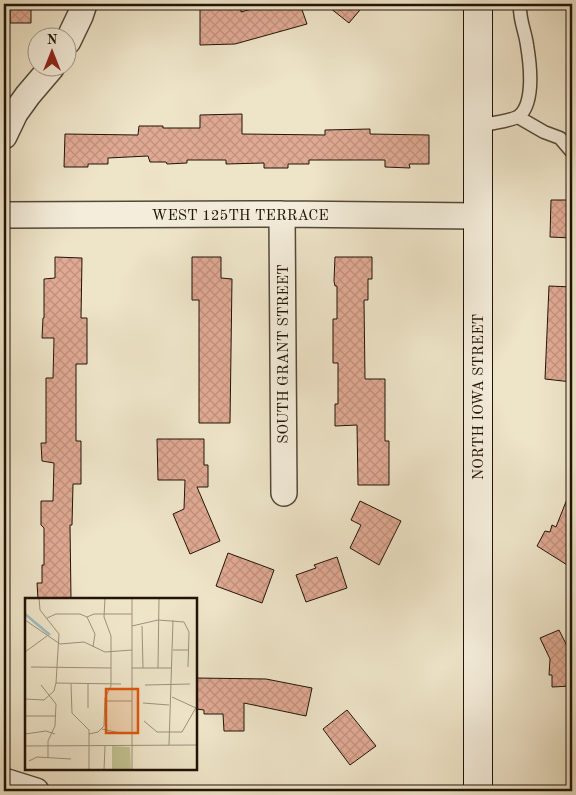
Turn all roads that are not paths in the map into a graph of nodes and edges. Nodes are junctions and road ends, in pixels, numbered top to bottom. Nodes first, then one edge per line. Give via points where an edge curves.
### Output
1 (84, 4) edge
2 (478, 4) edge
3 (520, 4) edge
4 (74, 28) edge
5 (42, 78) edge
6 (518, 117) junction
7 (477, 126) junction
8 (4, 136) edge
9 (572, 152) edge
10 (282, 214) junction
11 (4, 215) edge
12 (477, 216) junction
13 (284, 493) dead end
14 (4, 781) edge
15 (36, 791) edge
16 (478, 791) edge

1 - 4 street
2 - 7 street, NORTH IOWA STREET
3 - 6 lane via 519,17 530,69 529,95 525,109
5 - 8 street via 15,113
6 - 7 lane
6 - 9 lane via 560,138
7 - 12 street, NORTH IOWA STREET
10 - 11 street, WEST 125TH TERRACE
10 - 12 street, WEST 125TH TERRACE
10 - 13 street, SOUTH GRANT STREET
12 - 16 street, NORTH IOWA STREET
14 - 15 street

